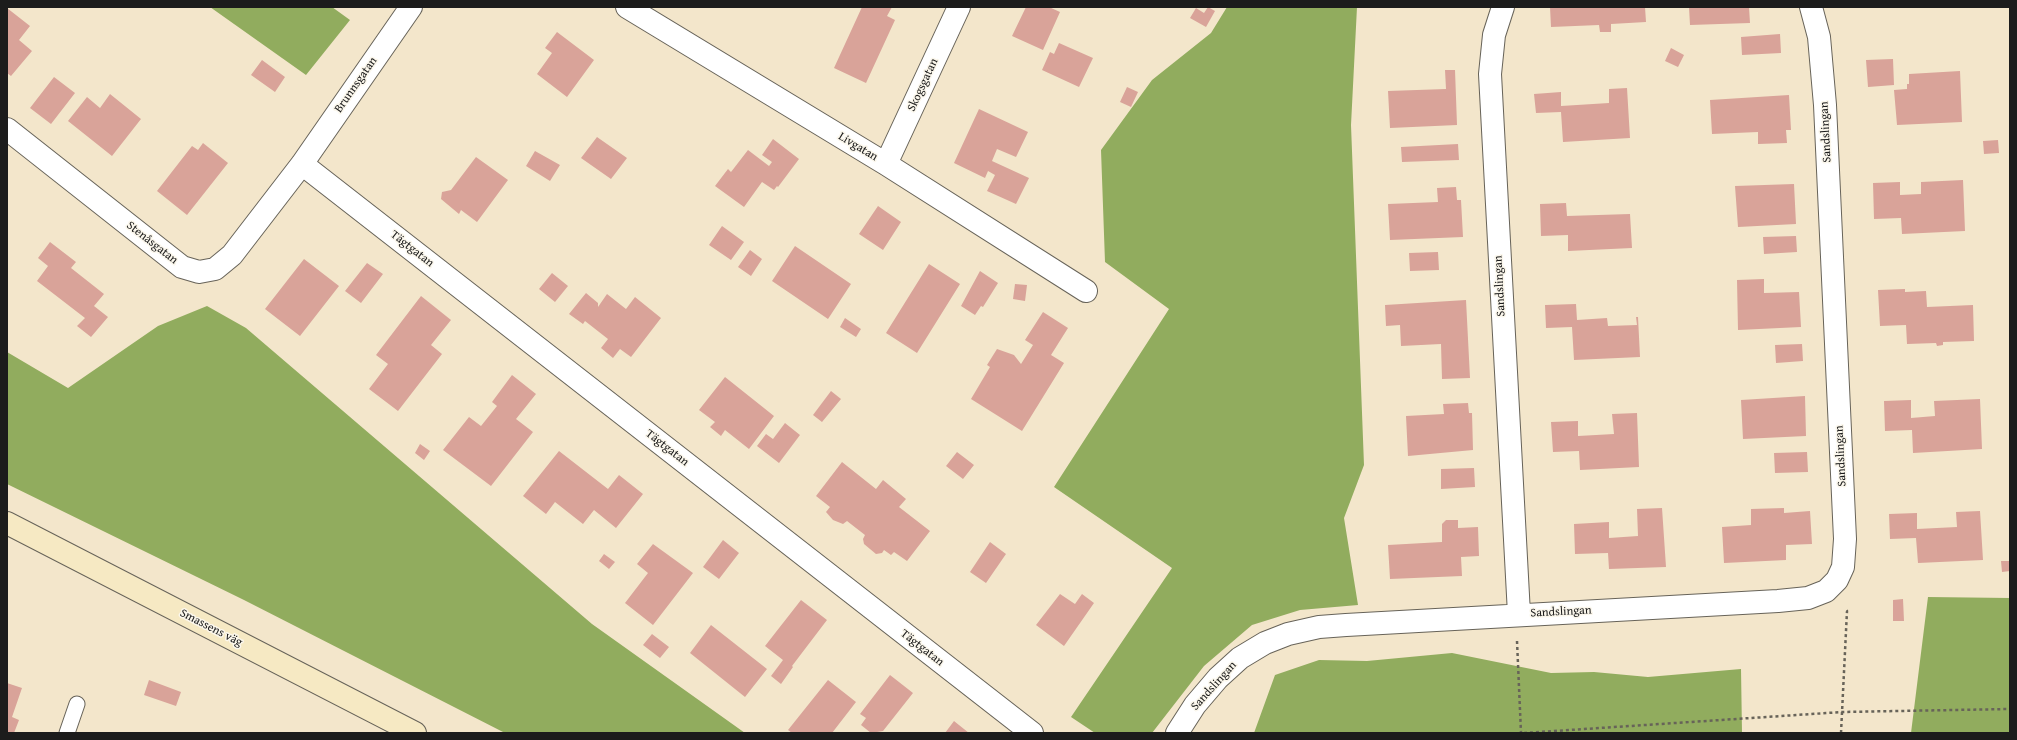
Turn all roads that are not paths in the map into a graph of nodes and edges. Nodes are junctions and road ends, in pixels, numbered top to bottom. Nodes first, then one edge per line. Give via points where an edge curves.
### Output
1 (411, 7) edge
2 (627, 7) edge
3 (959, 7) edge
4 (1502, 7) edge
5 (1812, 7) edge
6 (7, 129) edge
7 (302, 164) junction
8 (886, 164) junction
9 (1086, 291) dead end
10 (7, 523) edge
11 (1519, 614) junction
12 (77, 704) dead end
13 (66, 733) edge
14 (416, 733) edge
15 (1032, 733) edge
16 (1177, 733) edge

1 - 7 street, Brunnsgatan
2 - 8 street, Livgatan
3 - 8 street, Skogsgatan
4 - 11 street, Sandslingan via 1494,35 1490,74
5 - 11 street, Sandslingan via 1819,38 1825,105 1845,539 1843,567 1837,580 1826,591 1808,598
6 - 7 street, Stenåsgatan via 182,267 199,272 215,269 232,255
7 - 15 street, Tägtgatan
8 - 9 street, Livgatan
10 - 14 street, Smassens väg
11 - 16 street, Sandslingan via 1319,627 1288,634 1265,643 1240,658 1218,678 1195,705
12 - 13 lane

